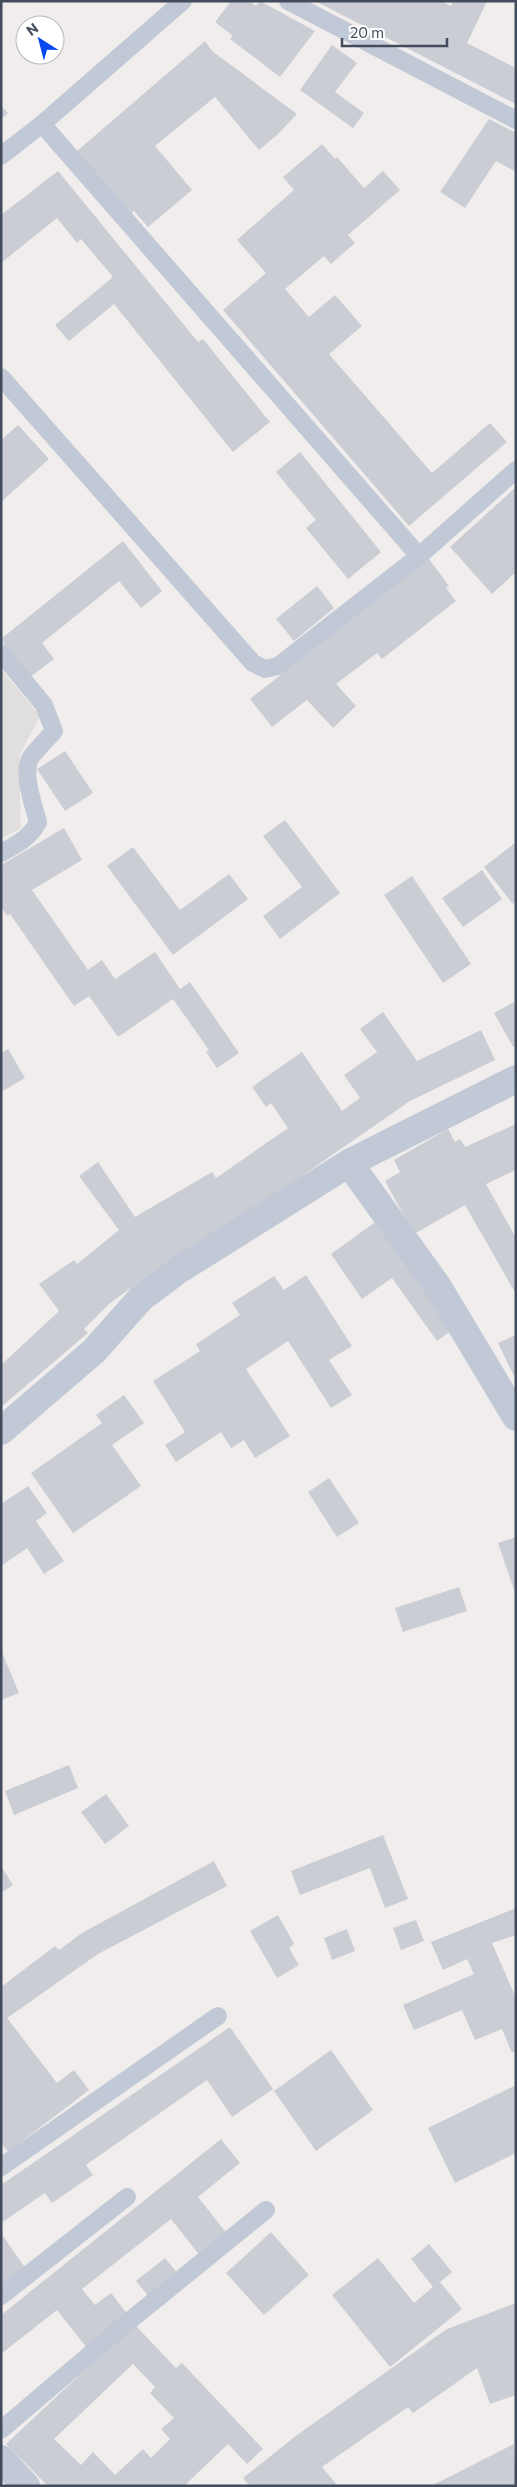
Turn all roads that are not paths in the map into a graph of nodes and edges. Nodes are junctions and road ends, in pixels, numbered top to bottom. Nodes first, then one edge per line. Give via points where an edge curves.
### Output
1 (183, 1) edge
2 (288, 1) edge
3 (516, 120) edge
4 (42, 124) junction
5 (1, 156) edge
6 (1, 377) edge
7 (516, 470) edge
8 (419, 556) junction
9 (1, 654) edge
10 (1, 853) edge
11 (516, 1079) edge
12 (349, 1163) junction
13 (516, 1418) edge
14 (1, 1431) edge
15 (218, 2016) dead end
16 (1, 2167) edge
17 (127, 2197) dead end
18 (266, 2210) dead end
19 (1, 2296) edge
20 (1, 2430) edge
21 (1, 2459) edge
22 (26, 2486) edge

1 - 4 lane
2 - 3 lane
4 - 5 lane
4 - 8 lane
6 - 8 lane via 253,663 264,669 278,666
7 - 8 lane
9 - 10 lane via 44,705 54,730 30,758 28,767 29,788 38,822 24,840
11 - 12 street
12 - 13 street via 438,1287
12 - 14 street via 178,1271 141,1298 94,1351
15 - 16 lane
17 - 19 lane
18 - 20 lane
21 - 22 street

